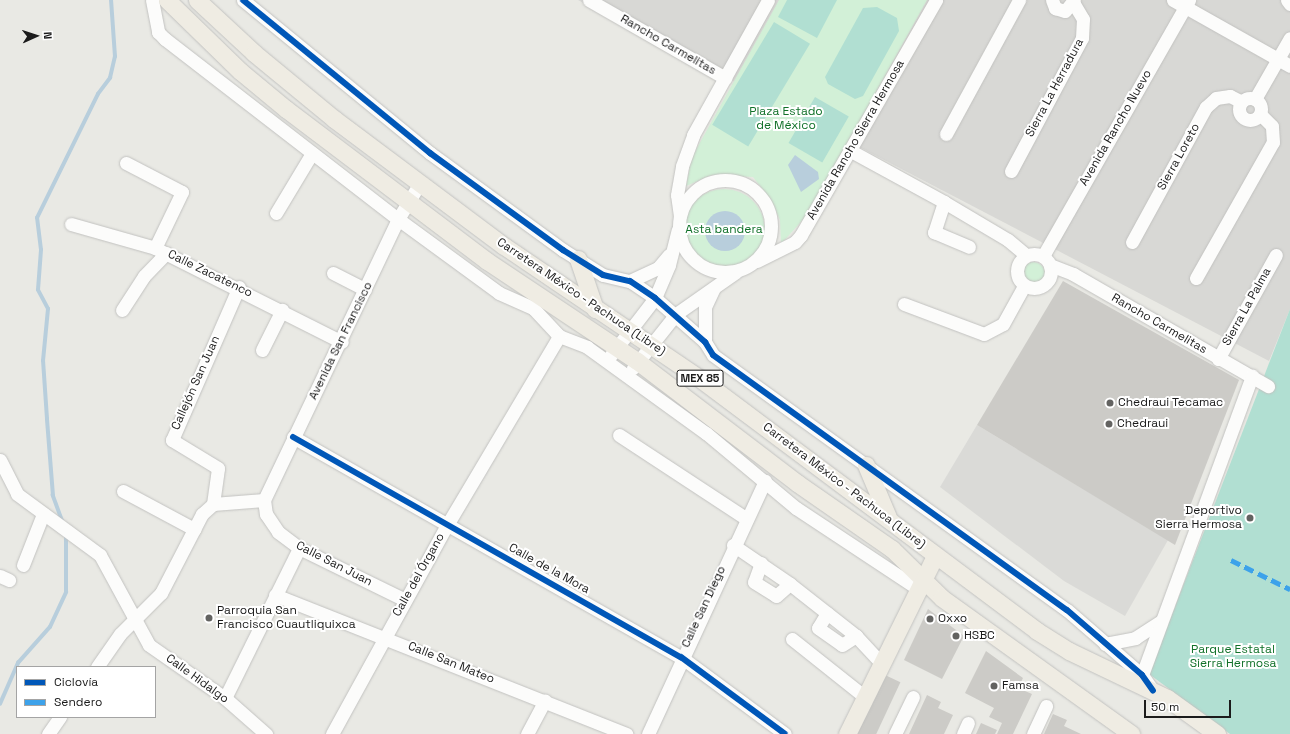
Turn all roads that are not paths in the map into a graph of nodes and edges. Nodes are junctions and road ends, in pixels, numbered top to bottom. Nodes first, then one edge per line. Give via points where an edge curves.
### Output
1 (152, 0) edge
2 (167, 0) edge
3 (197, 0) edge
4 (242, 0) edge
5 (589, 0) edge
6 (768, 0) edge
7 (936, 0) edge
8 (1019, 0) edge
9 (1052, 0) edge
10 (1173, 0) edge
11 (1287, 0) edge
12 (1074, 2) edge
13 (1187, 3) edge
14 (1290, 4) edge
15 (1290, 38) edge
16 (1278, 60) junction
17 (1290, 66) edge
18 (725, 78) junction
19 (1255, 99) junction
20 (1242, 102) junction
21 (1260, 114) junction
22 (946, 134) dead end
23 (851, 151) junction
24 (312, 153) junction
25 (126, 163) dead end
26 (1011, 171) dead end
27 (420, 183) junction
28 (408, 201) junction
29 (944, 202) junction
30 (276, 213) dead end
31 (398, 219) junction
32 (679, 221) junction
33 (71, 224) dead end
34 (1132, 242) dead end
35 (969, 247) dead end
36 (160, 250) junction
37 (673, 250) junction
38 (1026, 255) junction
39 (1276, 255) dead end
40 (578, 259) junction
41 (757, 261) junction
42 (1046, 261) junction
43 (736, 272) junction
44 (332, 273) dead end
45 (1196, 278) dead end
46 (630, 282) junction
47 (715, 285) junction
48 (1024, 286) junction
49 (239, 287) junction
50 (365, 289) junction
51 (655, 298) junction
52 (536, 303) junction
53 (904, 304) dead end
54 (595, 309) junction
55 (122, 310) dead end
56 (282, 310) junction
57 (676, 314) junction
58 (631, 330) junction
59 (559, 336) junction
60 (342, 342) junction
61 (704, 342) junction
62 (650, 344) junction
63 (618, 348) junction
64 (262, 350) dead end
65 (1218, 359) junction
66 (606, 360) junction
67 (637, 361) junction
68 (627, 376) junction
69 (1252, 376) junction
70 (1268, 386) dead end
71 (710, 426) junction
72 (619, 435) dead end
73 (293, 437) junction
74 (0, 460) edge
75 (866, 465) junction
76 (764, 481) junction
77 (123, 491) dead end
78 (264, 500) junction
79 (213, 504) junction
80 (49, 517) junction
81 (888, 517) junction
82 (747, 519) junction
83 (447, 525) junction
84 (194, 529) junction
85 (734, 545) junction
86 (299, 548) junction
87 (935, 556) junction
88 (761, 563) junction
89 (23, 565) dead end
90 (920, 583) junction
91 (790, 584) junction
92 (275, 595) junction
93 (405, 600) junction
94 (136, 618) junction
95 (1160, 622) junction
96 (385, 636) junction
97 (792, 639) dead end
98 (1106, 644) junction
99 (681, 656) junction
100 (881, 663) junction
101 (98, 666) edge
102 (1142, 675) junction
103 (1153, 691) junction
104 (865, 697) junction
105 (913, 697) dead end
106 (225, 698) junction
107 (545, 700) junction
108 (1046, 706) dead end
109 (59, 718) edge
110 (259, 732) edge
111 (48, 734) edge
112 (332, 734) edge
113 (527, 734) edge
114 (626, 734) edge
115 (648, 734) edge
116 (785, 734) edge
117 (847, 734) edge
118 (895, 734) edge
119 (1033, 734) edge
120 (1131, 734) edge
121 (1218, 734) edge

1 - 24 street via 161,35
2 - 28 main road, Carretera México - Pachuca (Libre) / MEX 85 via 240,71
3 - 27 main road, Carretera México - Pachuca (Libre) / MEX 85 via 282,77
4 - 40 street via 382,116
5 - 18 street, Rancho Carmelitas
6 - 18 street
7 - 23 street, Avenida Rancho Sierra Hermosa
8 - 22 street
9 - 12 street, Sierra La Herradura via 1060,11 1071,9
10 - 13 street
11 - 14 street
12 - 26 street, Sierra La Herradura via 1083,19 1082,38
13 - 16 street
13 - 42 street, Avenida Rancho Nuevo
15 - 16 street
16 - 17 street
16 - 19 street
18 - 32 street via 693,135 682,166 677,195
19 - 20 street, Sierra Loreto
19 - 21 street via 1261,109
20 - 21 street via 1239,112 1246,119
20 - 34 street, Sierra Loreto via 1230,96 1216,98 1206,107
21 - 45 street via 1272,126 1273,142
23 - 29 street
23 - 41 street, Avenida Rancho Sierra Hermosa via 795,242
24 - 30 street
24 - 31 street
25 - 36 street via 182,192
27 - 28 street, Avenida San Francisco
27 - 54 main road, Carretera México - Pachuca (Libre) / MEX 85
28 - 31 street, Avenida San Francisco
28 - 52 main road, Carretera México - Pachuca (Libre) / MEX 85
29 - 35 street via 934,232
29 - 38 street via 1008,240
31 - 50 street, Avenida San Francisco
31 - 52 street via 499,294
32 - 37 street
32 - 41 street via 687,199 711,182 735,180 751,187 763,199 771,220 767,247
32 - 43 street via 684,247 697,263 716,272
33 - 36 street, Calle Zacatenco
36 - 49 street, Calle Zacatenco
36 - 55 street
37 - 46 street via 658,268
37 - 51 street
38 - 42 street
38 - 48 street via 1017,266 1016,274
39 - 65 street, Sierra La Palma
40 - 46 street via 603,275
40 - 54 main road
41 - 43 street
42 - 48 street via 1051,274 1044,284 1032,288
42 - 65 street, Rancho Carmelitas via 1073,274
43 - 47 street
44 - 50 street
46 - 51 street
47 - 57 street
47 - 61 street via 705,307
48 - 53 street via 1003,324 984,334
49 - 56 street, Calle Zacatenco
49 - 79 street, Callejón San Juan via 172,440 218,468
50 - 60 street, Avenida San Francisco
51 - 57 street
51 - 58 street
52 - 59 street
52 - 63 main road, Carretera México - Pachuca (Libre) / MEX 85
54 - 58 main road, Carretera México - Pachuca (Libre) / MEX 85
56 - 60 street, Calle Zacatenco
56 - 64 street
57 - 61 street
57 - 62 street
58 - 62 main road, Carretera México - Pachuca (Libre) / MEX 85
58 - 63 street
59 - 66 street via 586,347
59 - 83 street, Calle del Órgano
60 - 73 street, Avenida San Francisco
61 - 75 street via 713,355
62 - 67 street
62 - 81 main road, Carretera México - Pachuca (Libre) / MEX 85
63 - 66 street
63 - 67 main road, Carretera México - Pachuca (Libre) / MEX 85
65 - 69 street, Rancho Carmelitas
66 - 68 street
67 - 68 street
67 - 71 main road, Carretera México - Pachuca (Libre) / MEX 85
68 - 71 street
69 - 70 street, Rancho Carmelitas
69 - 95 street
71 - 76 street
71 - 90 main road, Carretera México - Pachuca (Libre) / MEX 85 via 892,549
72 - 82 street
73 - 78 street, Avenida San Francisco
73 - 83 street, Calle de la Mora
74 - 80 street, Calle Hidalgo via 17,494
75 - 81 main road
75 - 98 street via 1067,610
76 - 82 street, Calle San Diego
76 - 90 street via 796,508
77 - 84 street
78 - 79 street
78 - 86 street, Calle San Juan via 266,514 278,532
79 - 84 street
80 - 89 street
80 - 94 street, Calle Hidalgo via 74,533 100,555
81 - 87 main road, Carretera México - Pachuca (Libre) / MEX 85
82 - 85 street, Calle San Diego
83 - 93 street, Calle del Órgano
83 - 99 street, Calle de la Mora
84 - 94 street via 161,593
85 - 88 street
85 - 99 street, Calle San Diego
86 - 92 street
86 - 93 street, Calle San Juan
87 - 90 main road
87 - 103 main road, Carretera México - Pachuca (Libre) / MEX 85 via 1069,651
88 - 91 street
88 - 91 street via 754,582 776,596
90 - 100 main road
90 - 120 main road, Carretera México - Pachuca (Libre) / MEX 85
91 - 100 street via 827,613 818,628 842,645 856,636
92 - 96 street, Calle San Mateo
92 - 106 street
93 - 96 street, Calle del Órgano
94 - 101 street
94 - 106 street, Calle Hidalgo via 149,644
95 - 98 street via 1135,638
95 - 102 street
96 - 107 street, Calle San Mateo
96 - 112 street, Calle del Órgano
97 - 104 street
98 - 102 street
99 - 115 street, Calle San Diego
99 - 116 street, Calle de la Mora
100 - 104 main road
102 - 103 street
103 - 121 main road, Carretera México - Pachuca (Libre) / MEX 85
104 - 117 main road
105 - 118 street
106 - 110 street, Calle Hidalgo
107 - 113 street
107 - 114 street, Calle San Mateo
108 - 119 street
109 - 111 street

